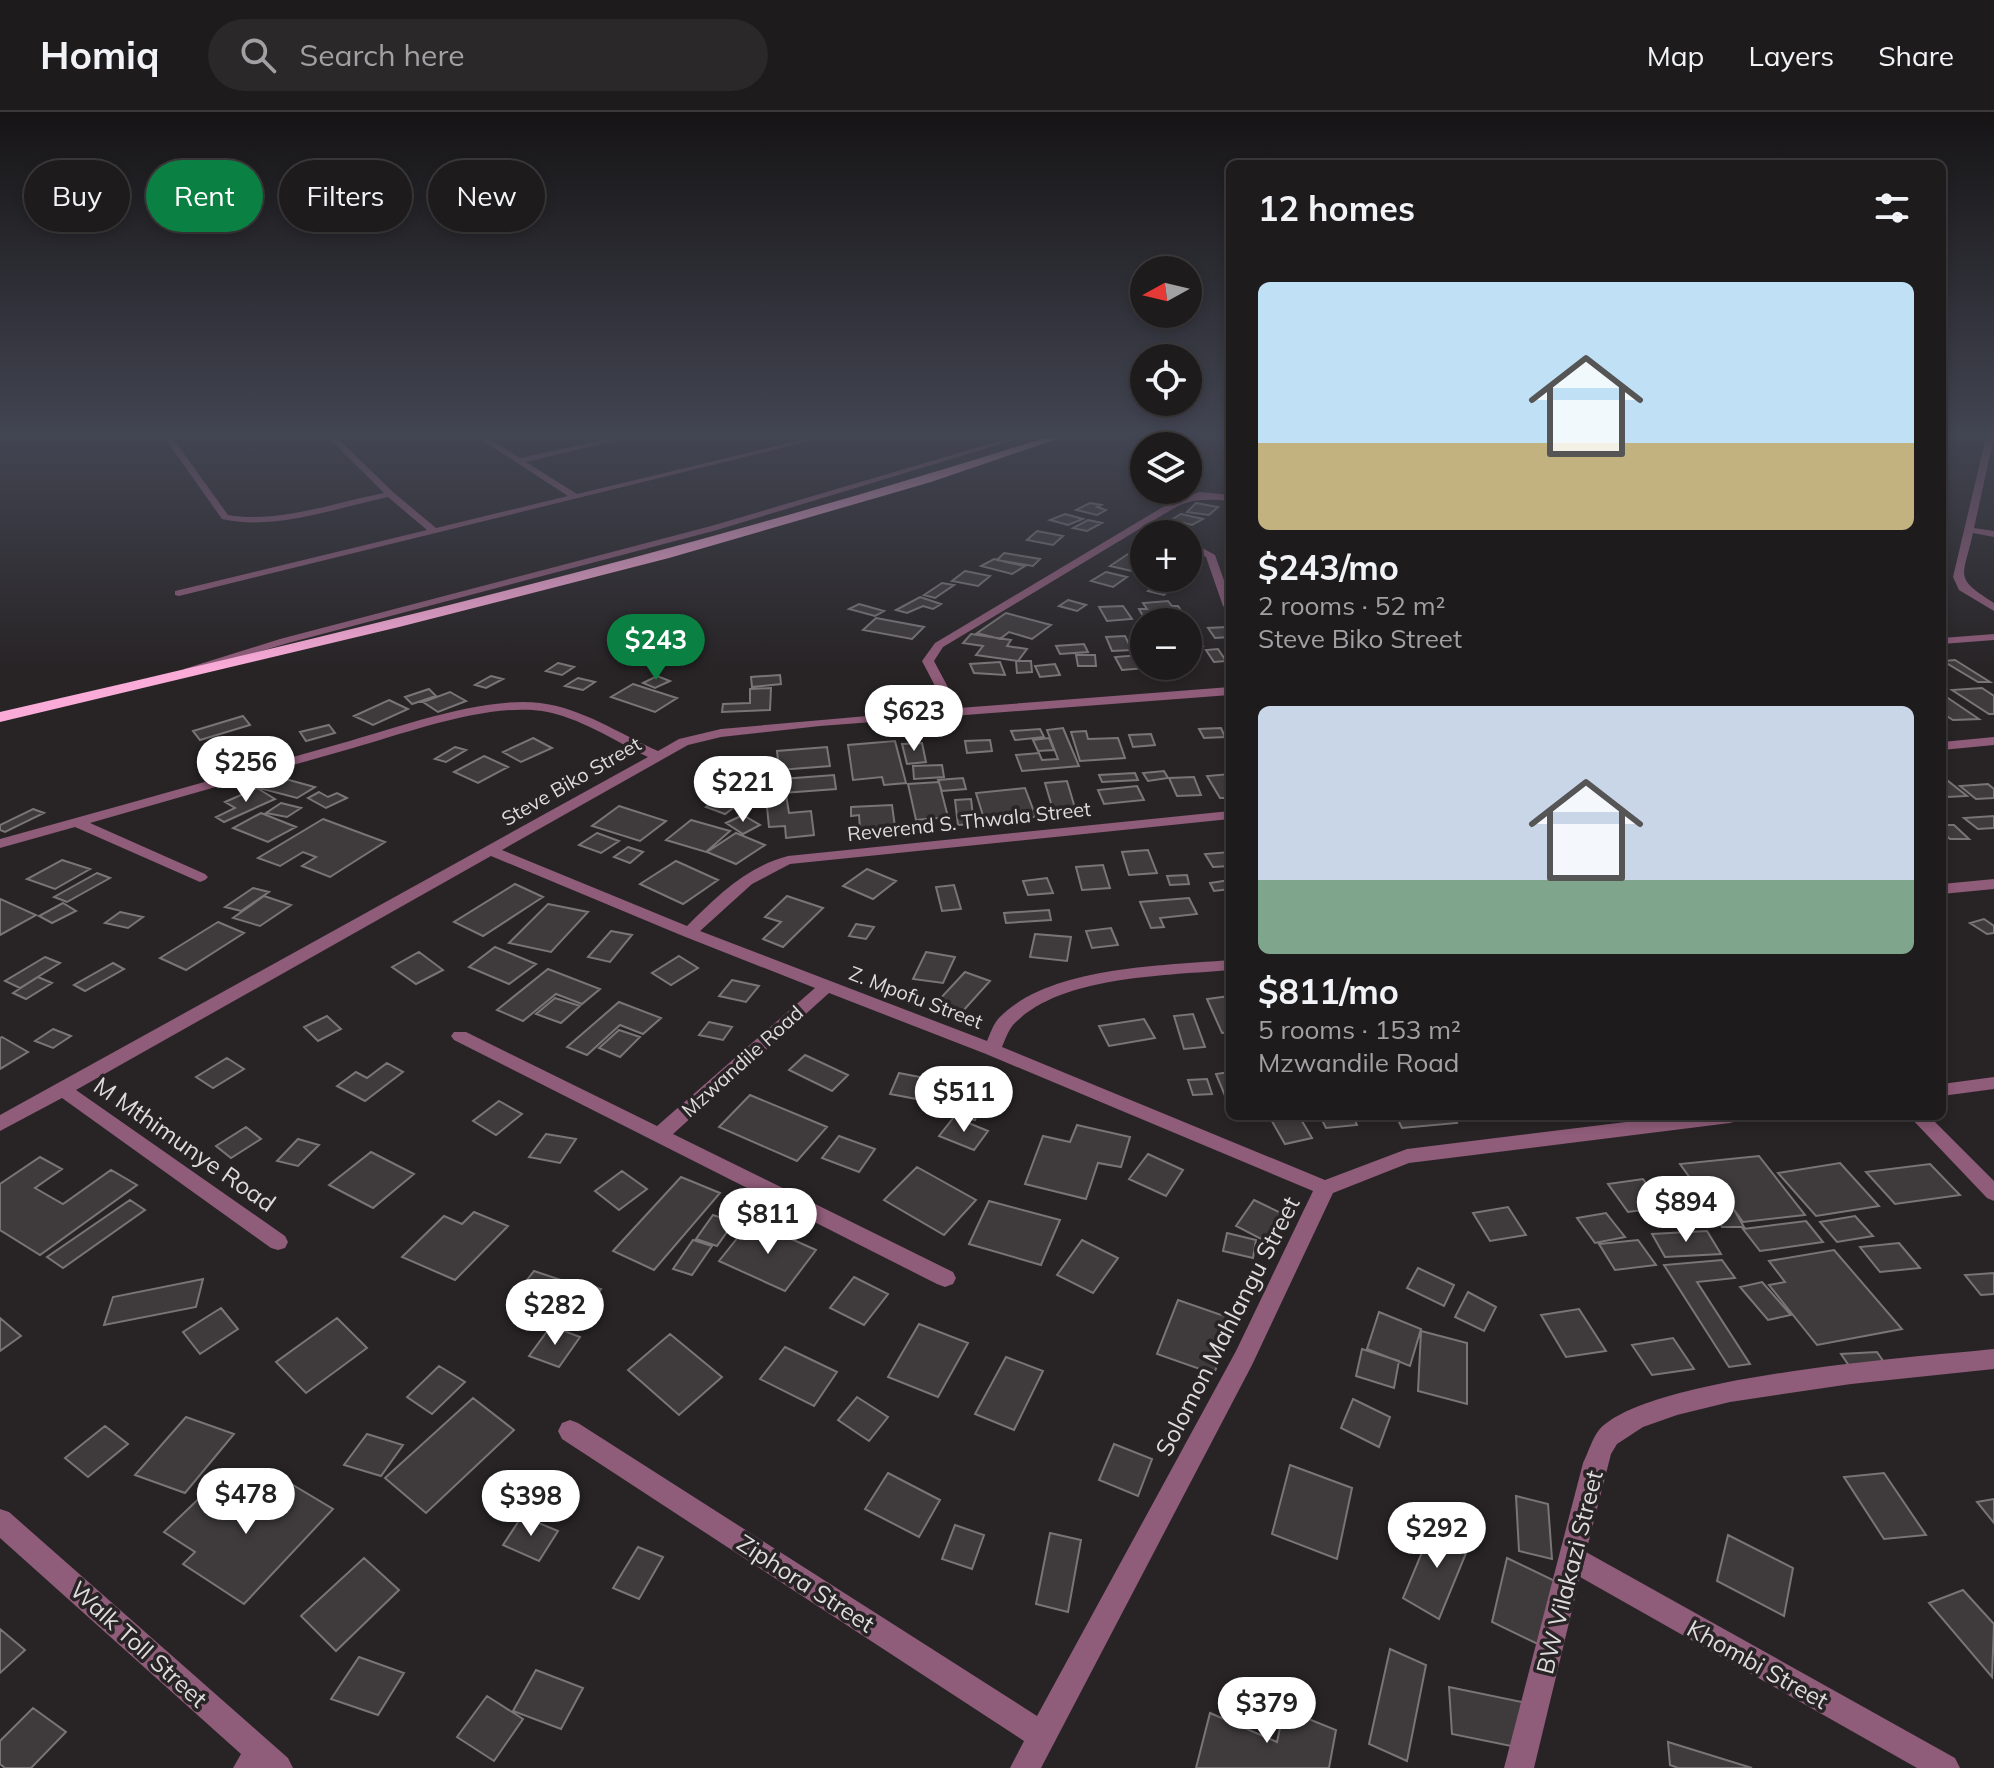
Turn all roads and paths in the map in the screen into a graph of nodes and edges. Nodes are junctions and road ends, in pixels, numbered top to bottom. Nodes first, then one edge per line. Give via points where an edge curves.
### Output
1 (223, 514) edge
2 (285, 514) edge
3 (414, 514) edge
4 (504, 514) edge
5 (760, 514) edge
6 (803, 514) edge
7 (1973, 514) edge
8 (1969, 530) junction
9 (434, 531) junction
10 (1130, 532) edge
11 (1994, 534) edge
12 (1202, 551) edge
13 (179, 593) dead end
14 (1226, 600) edge
15 (1994, 608) edge
16 (1994, 637) edge
17 (1946, 641) edge
18 (147, 683) junction
19 (1226, 691) edge
20 (955, 712) junction
21 (0, 717) edge
22 (1994, 741) edge
23 (1946, 746) edge
24 (655, 755) junction
25 (1226, 815) edge
26 (78, 823) junction
27 (0, 844) edge
28 (490, 850) junction
29 (200, 877) dead end
30 (1994, 884) edge
31 (1946, 889) edge
32 (689, 933) junction
33 (1226, 965) edge
34 (826, 987) junction
35 (460, 1036) dead end
36 (992, 1050) junction
37 (1994, 1083) edge
38 (62, 1089) junction
39 (1946, 1089) edge
40 (1698, 1120) edge
41 (1922, 1120) edge
42 (0, 1124) edge
43 (658, 1136) junction
44 (1325, 1188) junction
45 (1994, 1193) edge
46 (278, 1242) dead end
47 (945, 1278) dead end
48 (1994, 1359) edge
49 (570, 1431) dead end
50 (0, 1521) edge
51 (1572, 1559) junction
52 (1042, 1736) junction
53 (262, 1763) edge
54 (1025, 1768) edge
55 (1519, 1768) edge
56 (1945, 1768) edge

1 - 2 street via 231,520
3 - 9 street
4 - 9 street
5 - 18 street via 284,641
6 - 18 highway via 401,622
7 - 8 street
8 - 11 street
8 - 15 street via 1960,583
9 - 13 street
10 - 20 street via 933,650 930,667
12 - 14 street via 1210,555
16 - 17 street
18 - 21 highway
19 - 20 street, Steve Biko Street
20 - 24 street, Steve Biko Street via 721,733
22 - 23 street
24 - 26 street via 542,707 480,712
24 - 28 street, Steve Biko Street
25 - 32 street, Reverend S. Thwala Street via 788,860 744,881
26 - 27 street
26 - 29 street
28 - 32 street, Z. Mpofu Street
28 - 38 street, Steve Biko Street
30 - 31 street
32 - 34 street, Z. Mpofu Street
33 - 36 street via 1055,990 1008,1015
34 - 36 street, Z. Mpofu Street
34 - 43 street, Mzwandile Road
35 - 43 street, Mzwandile Road
36 - 44 street, Z. Mpofu Street
37 - 39 street
38 - 42 street, Steve Biko Street
38 - 46 street, M Mthimunye Road
40 - 44 street, Solomon Mahlangu Street via 1407,1156
41 - 45 street
43 - 47 street, Mzwandile Road
44 - 52 street, Solomon Mahlangu Street via 1244,1358
48 - 51 street, BW Vilakazi Street via 1783,1382 1648,1412 1609,1436 1595,1463
49 - 52 street, Ziphora Street
50 - 53 street, Walk Toll Street
51 - 55 street, BW Vilakazi Street
51 - 56 street, Khombi Street
52 - 54 street, Solomon Mahlangu Street

